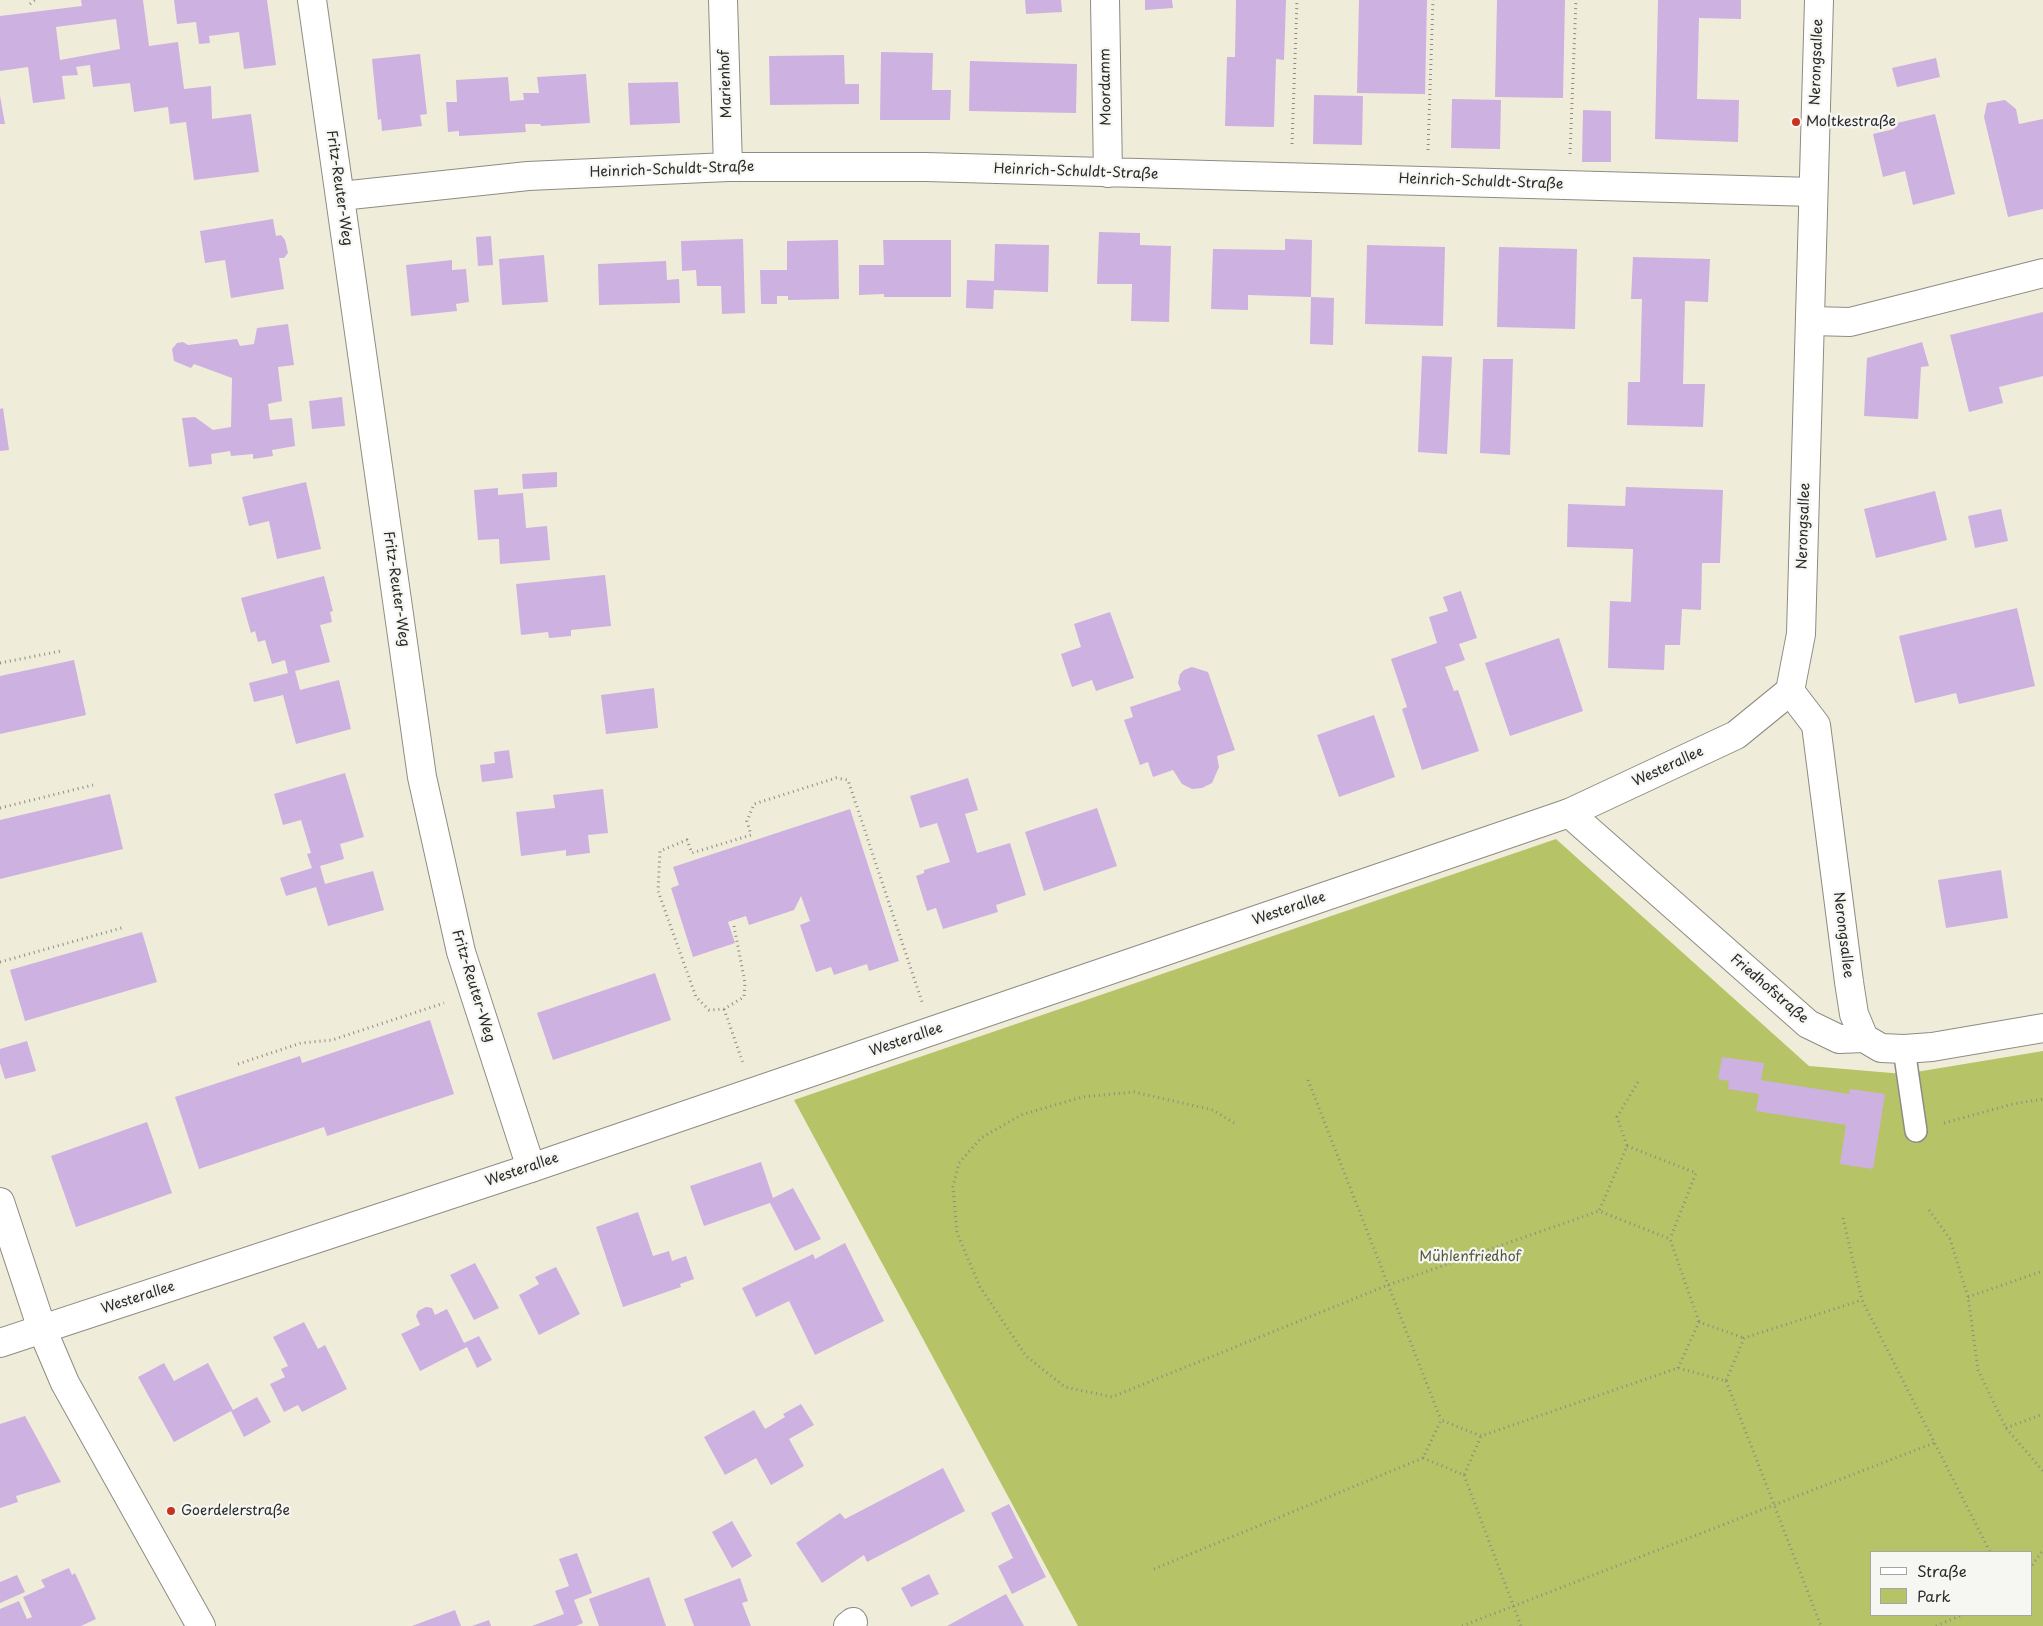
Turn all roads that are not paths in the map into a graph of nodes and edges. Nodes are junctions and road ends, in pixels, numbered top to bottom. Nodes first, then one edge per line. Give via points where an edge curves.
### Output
1 (312, 0) edge
2 (723, 0) edge
3 (1105, 0) edge
4 (1819, 0) edge
5 (728, 167) junction
6 (1108, 173) junction
7 (1813, 192) junction
8 (341, 196) junction
9 (2043, 273) edge
10 (1811, 321) junction
11 (1790, 691) junction
12 (1569, 813) junction
13 (2043, 1028) edge
14 (1864, 1038) junction
15 (1904, 1049) junction
16 (1916, 1131) road end
17 (531, 1168) junction
18 (0, 1202) edge
19 (42, 1329) junction
20 (0, 1344) edge
21 (201, 1626) edge

1 - 8 street, Fritz-Reuter-Weg
2 - 5 street, Marienhof
3 - 6 street, Moordamm
4 - 7 street, Nerongsallee
5 - 6 street, Heinrich-Schuldt-Straße
5 - 8 street, Heinrich-Schuldt-Straße via 528,176
6 - 7 street, Heinrich-Schuldt-Straße
7 - 10 street, Nerongsallee
8 - 17 street, Fritz-Reuter-Weg via 422,776 452,915
9 - 10 street via 1850,322
10 - 11 street, Nerongsallee via 1801,634
11 - 12 street, Westerallee via 1736,735
11 - 14 street, Nerongsallee via 1816,725 1849,982 1854,1014
12 - 14 street, Friedhofstraße via 1808,1024 1839,1039
12 - 17 street, Westerallee
13 - 15 street, Friedhofstraße
14 - 15 street, Friedhofstraße via 1881,1048
15 - 16 lane
17 - 19 street, Westerallee
18 - 19 street
19 - 20 street, Westerallee
19 - 21 street via 65,1383

